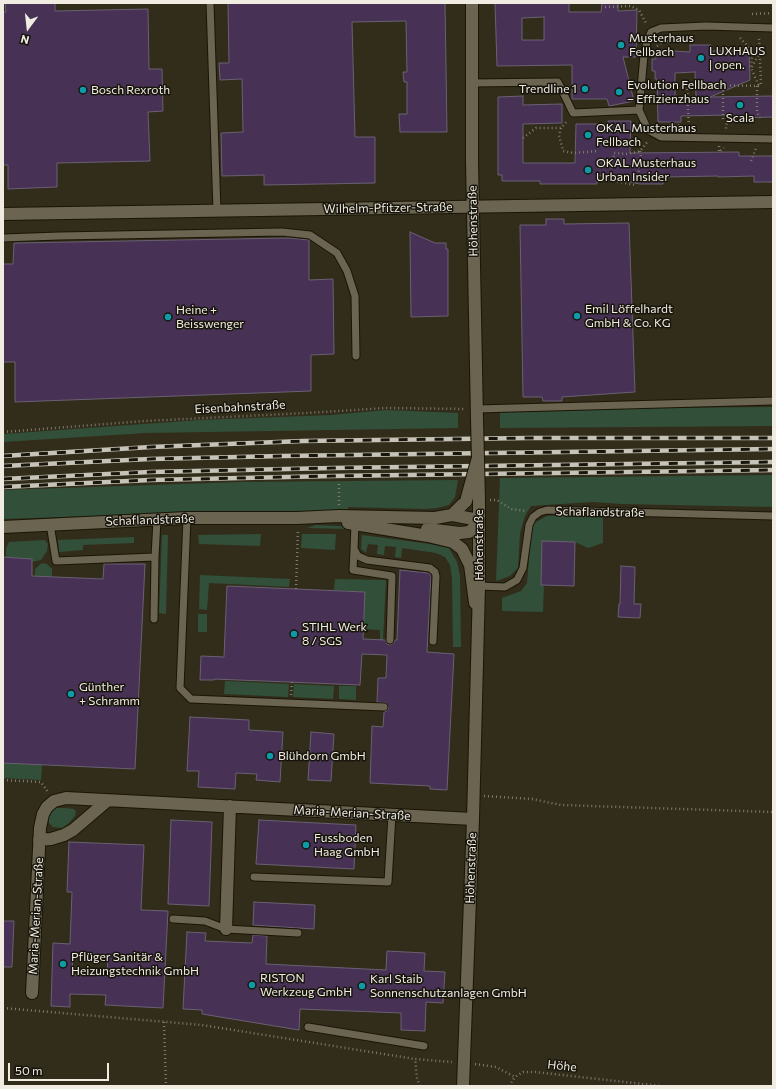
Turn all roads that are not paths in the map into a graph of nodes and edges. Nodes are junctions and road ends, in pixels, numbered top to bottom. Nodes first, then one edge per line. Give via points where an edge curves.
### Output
1 (210, 3) edge
2 (472, 3) edge
3 (773, 28) edge
4 (471, 83) junction
5 (639, 110) junction
6 (773, 139) edge
7 (773, 202) edge
8 (472, 207) junction
9 (217, 210) junction
10 (3, 214) edge
11 (3, 238) edge
12 (356, 356) dead end
13 (773, 401) edge
14 (477, 414) junction
15 (478, 456) junction
16 (452, 515) junction
17 (773, 516) edge
18 (187, 518) junction
19 (298, 518) junction
20 (157, 520) junction
21 (479, 520) junction
22 (50, 524) junction
23 (358, 524) junction
24 (3, 527) edge
25 (354, 549) junction
26 (155, 557) junction
27 (480, 586) junction
28 (154, 619) dead end
29 (478, 624) junction
30 (390, 640) dead end
31 (433, 641) dead end
32 (384, 707) dead end
33 (107, 801) junction
34 (230, 806) junction
35 (392, 815) junction
36 (473, 819) junction
37 (39, 840) junction
38 (254, 877) dead end
39 (173, 919) dead end
40 (226, 929) junction
41 (298, 933) dead end
42 (32, 993) dead end
43 (308, 1027) dead end
44 (424, 1046) dead end
45 (462, 1086) edge

1 - 9 lane
2 - 4 street, Höhenstraße
3 - 5 lane via 706,26 661,28 651,32 644,55
4 - 5 lane via 558,82 573,114
4 - 8 street, Höhenstraße
5 - 6 lane via 648,130 661,137
7 - 8 street, Wilhelm-Pfitzer-Straße
8 - 9 street, Wilhelm-Pfitzer-Straße
8 - 14 street, Höhenstraße
9 - 10 street, Wilhelm-Pfitzer-Straße
11 - 12 lane via 282,232 310,235 337,253 347,270 354,296
13 - 14 lane
14 - 15 street, Höhenstraße, bridge
15 - 16 street, bridge via 466,501
15 - 21 street, Höhenstraße, bridge
16 - 19 street, Schaflandstraße via 435,518
16 - 21 street, Schaflandstraße
17 - 27 lane, Schaflandstraße via 548,510 533,517 529,525 523,568 517,580 505,587
18 - 19 street, Schaflandstraße
18 - 20 street, Schaflandstraße
18 - 32 lane via 180,688 191,699
19 - 23 street, Schaflandstraße
20 - 22 street, Schaflandstraße
20 - 26 lane
21 - 23 street, Schaflandstraße via 470,532 460,533
21 - 27 street, Höhenstraße
22 - 24 street, Schaflandstraße
22 - 26 lane via 56,561
23 - 25 lane
23 - 29 street, Schaflandstraße via 453,542 462,549 470,565
25 - 30 lane via 353,570 392,576
25 - 31 lane via 358,556 367,560 430,568 435,572
26 - 28 lane
27 - 29 street, Höhenstraße
29 - 36 street, Höhenstraße
33 - 34 street, Maria-Merian-Straße
33 - 37 street via 69,833
33 - 37 street, Maria-Merian-Straße via 66,798 54,801 43,814
34 - 35 street, Maria-Merian-Straße
34 - 40 street
35 - 36 street, Maria-Merian-Straße
35 - 38 lane via 388,882
36 - 45 street, Höhenstraße
37 - 42 street, Maria-Merian-Straße
39 - 40 lane via 205,921
40 - 41 lane
43 - 44 lane

